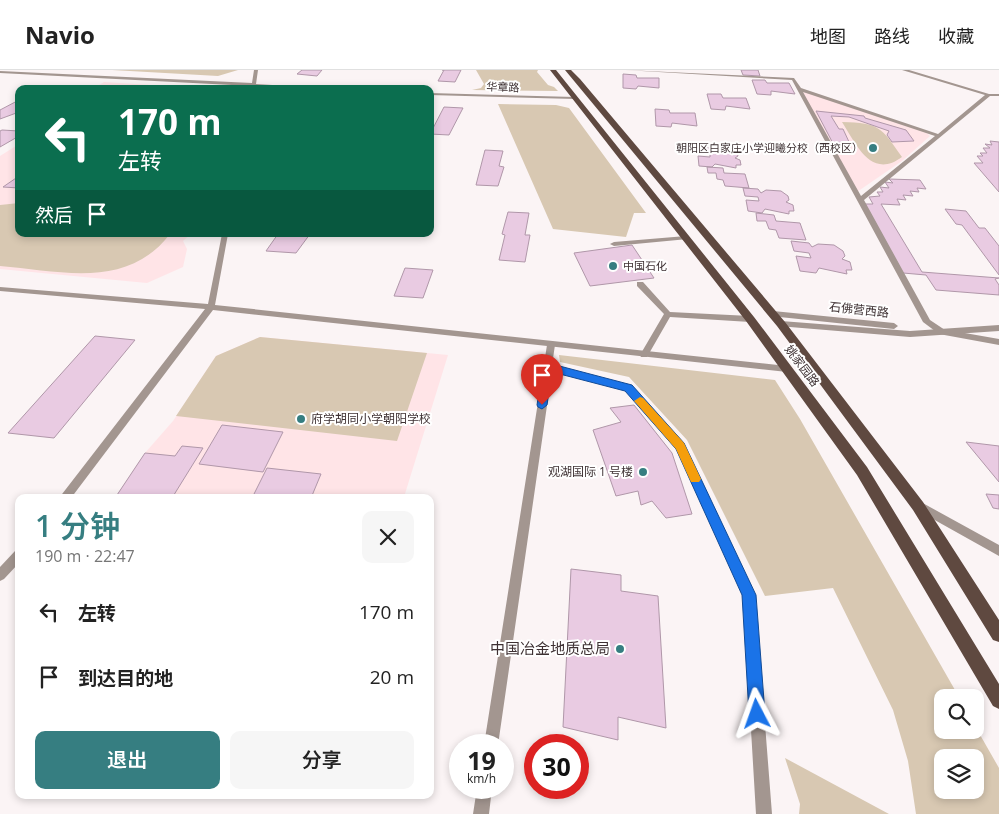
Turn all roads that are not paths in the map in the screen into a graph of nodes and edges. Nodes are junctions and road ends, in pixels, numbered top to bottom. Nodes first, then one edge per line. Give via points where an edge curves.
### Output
1 (256, 70) edge
2 (553, 70) edge
3 (568, 70) edge
4 (627, 70) edge
5 (904, 70) edge
6 (0, 72) edge
7 (219, 85) edge
8 (253, 85) edge
9 (800, 89) junction
10 (434, 94) edge
11 (989, 95) junction
12 (999, 95) edge
13 (575, 98) junction
14 (939, 136) junction
15 (860, 200) junction
16 (224, 237) edge
17 (686, 238) junction
18 (614, 244) dead end
19 (640, 284) dead end
20 (0, 289) edge
21 (211, 307) junction
22 (668, 314) junction
23 (750, 319) junction
24 (777, 319) junction
25 (999, 328) edge
26 (942, 332) junction
27 (999, 342) edge
28 (551, 345) junction
29 (644, 355) junction
30 (548, 367) junction
31 (787, 369) junction
32 (67, 494) edge
33 (918, 506) junction
34 (999, 551) edge
35 (15, 559) edge
36 (0, 575) edge
37 (999, 634) edge
38 (999, 700) edge
39 (493, 734) edge
40 (483, 799) edge
41 (481, 814) edge
42 (764, 814) edge

1 - 8 street
2 - 13 main road, 姚家园路
3 - 24 main road, 姚家园路
4 - 9 street via 794,79
5 - 11 street
6 - 7 street
9 - 14 street
9 - 15 street
10 - 13 street, 华章路
11 - 12 street
11 - 14 street
13 - 17 main road, 姚家园路
14 - 15 street
15 - 26 street via 927,322
16 - 21 street
17 - 18 street
17 - 23 main road, 姚家园路
19 - 22 street
20 - 21 street
21 - 28 street
21 - 32 street
22 - 23 street
22 - 29 street
23 - 31 main road, 姚家园路
24 - 26 street, 石佛营西路
24 - 26 street, 石佛营西路 via 910,334
24 - 33 main road, 姚家园路
25 - 26 street, 石佛营西路
26 - 27 street
28 - 29 street
28 - 30 street
29 - 31 street
30 - 39 street
30 - 42 street via 628,388 680,446 749,595
31 - 38 main road, 姚家园路 via 862,471
33 - 34 street
33 - 37 main road, 姚家园路
35 - 36 street
40 - 41 street

